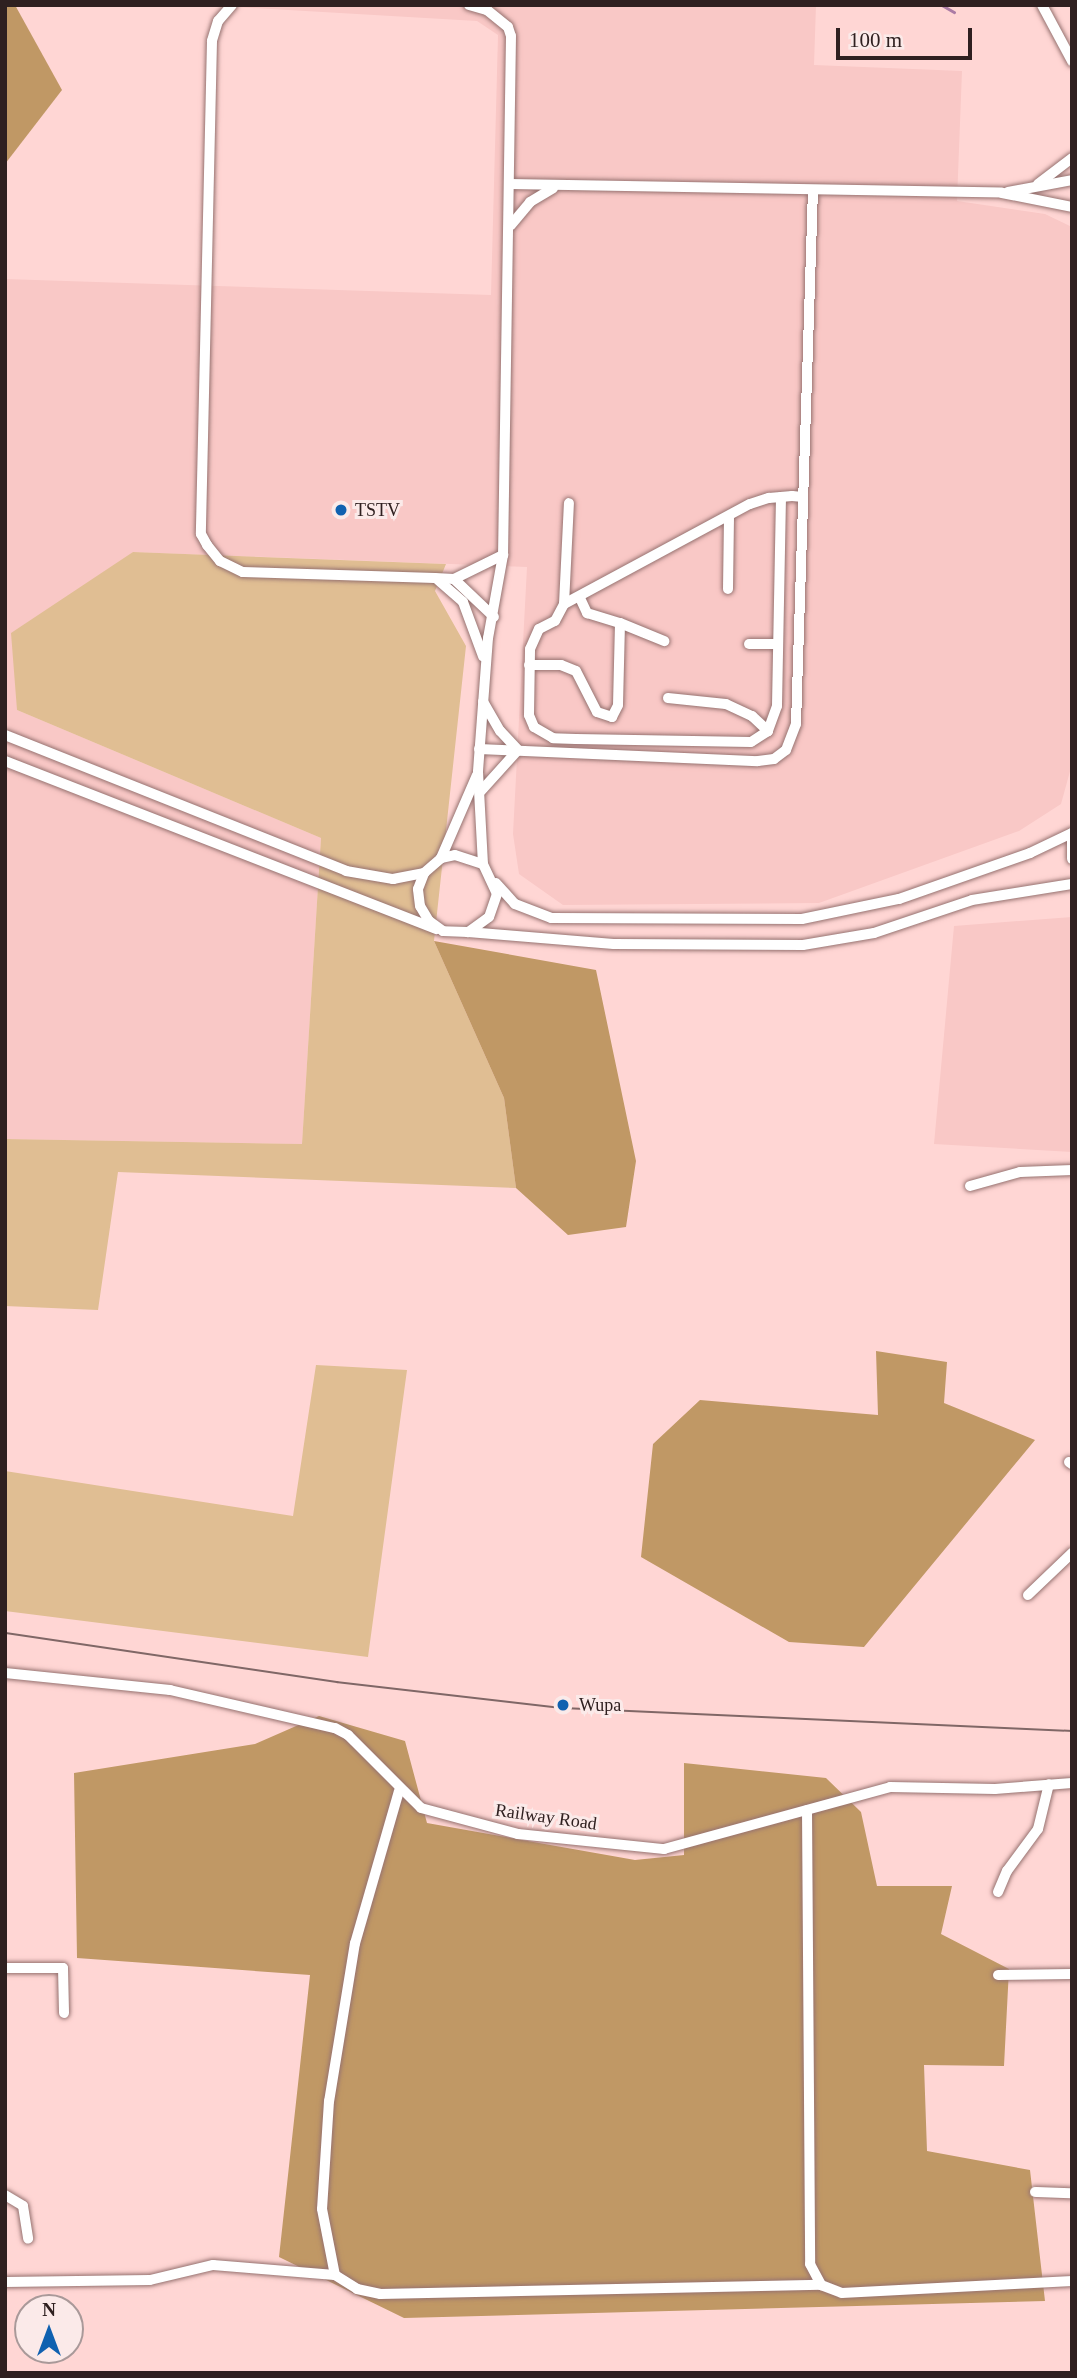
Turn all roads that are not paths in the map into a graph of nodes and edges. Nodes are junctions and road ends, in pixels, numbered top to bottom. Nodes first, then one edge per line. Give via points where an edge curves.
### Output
1 (232, 5) edge
2 (469, 5) edge
3 (1042, 5) edge
4 (1072, 61) edge
5 (1072, 158) edge
6 (1072, 180) edge
7 (510, 184) junction
8 (555, 187) junction
9 (1032, 187) junction
10 (813, 190) junction
11 (1002, 193) junction
12 (1072, 207) edge
13 (512, 225) junction
14 (781, 497) junction
15 (803, 497) junction
16 (569, 503) dead end
17 (729, 516) junction
18 (503, 555) junction
19 (435, 578) junction
20 (454, 579) junction
21 (728, 589) dead end
22 (580, 598) junction
23 (564, 604) junction
24 (494, 617) junction
25 (620, 623) junction
26 (664, 641) dead end
27 (749, 643) dead end
28 (778, 644) junction
29 (485, 664) junction
30 (529, 665) junction
31 (668, 698) dead end
32 (483, 701) junction
33 (768, 731) junction
34 (5, 735) edge
35 (479, 749) junction
36 (518, 750) junction
37 (5, 761) edge
38 (478, 772) junction
39 (481, 791) junction
40 (1072, 832) edge
41 (441, 858) junction
42 (1072, 859) edge
43 (483, 864) junction
44 (424, 873) junction
45 (495, 881) junction
46 (1072, 884) edge
47 (443, 930) junction
48 (468, 932) junction
49 (1072, 1170) edge
50 (970, 1186) dead end
51 (1072, 1553) edge
52 (1028, 1595) dead end
53 (5, 1673) edge
54 (1072, 1783) edge
55 (1049, 1784) junction
56 (399, 1791) junction
57 (807, 1810) junction
58 (998, 1892) dead end
59 (5, 1968) edge
60 (1072, 1974) edge
61 (998, 1975) dead end
62 (64, 2013) dead end
63 (1035, 2192) dead end
64 (1072, 2193) edge
65 (5, 2195) edge
66 (28, 2239) dead end
67 (335, 2275) junction
68 (1072, 2281) edge
69 (5, 2282) edge
70 (821, 2285) junction

1 - 19 street via 218,21 212,41 201,534 212,555 243,572
2 - 7 street via 487,9 508,27 511,36
3 - 4 street
5 - 9 street
6 - 9 street
7 - 8 street
7 - 13 street
8 - 10 street
8 - 13 street via 530,202
9 - 11 street
10 - 11 street
10 - 15 street
11 - 12 street
13 - 18 street
14 - 15 street
14 - 17 street via 750,504
14 - 28 street
15 - 36 street via 796,724 786,750 774,759 758,761
16 - 23 street
17 - 21 street
17 - 22 street
18 - 20 street
18 - 24 street
19 - 20 street
19 - 29 street via 455,593 470,614
20 - 24 street
22 - 23 street
22 - 25 street via 587,613
23 - 30 street via 555,621 539,629
24 - 29 street
25 - 26 street
25 - 30 street via 618,705 612,717 597,712 576,671 561,665
27 - 28 street
28 - 33 street via 777,706
29 - 32 street
30 - 33 street via 529,715 534,727 553,738 751,742
31 - 33 street via 726,704
32 - 35 street
32 - 36 street
34 - 44 street via 346,871 394,878
35 - 36 street
35 - 38 street
36 - 39 street
37 - 47 street via 376,909
38 - 39 street
38 - 41 street
39 - 43 street
40 - 42 street
40 - 45 street via 1030,853 899,899 802,919 551,918 515,904
41 - 43 street via 456,855
41 - 44 street
43 - 45 street
44 - 47 street via 418,889 420,906 429,921
45 - 48 street via 495,906 480,926
46 - 48 street via 972,900 874,933 803,945 614,944
47 - 48 street
49 - 50 street via 1020,1172
51 - 52 street
53 - 56 street, Railway Road via 170,1690 335,1728 348,1735
54 - 55 street, Railway Road
55 - 57 street, Railway Road via 995,1789 890,1787
55 - 58 street via 1038,1829 1007,1871
56 - 57 street, Railway Road via 432,1812 518,1834 664,1849
56 - 67 street via 355,1943 329,2101 322,2209
57 - 70 street via 810,2264
59 - 62 street via 62,1968
60 - 61 street
63 - 64 street
65 - 66 street via 23,2206
67 - 69 street via 213,2265 150,2280
67 - 70 street via 357,2290 380,2294
68 - 70 street via 842,2293

